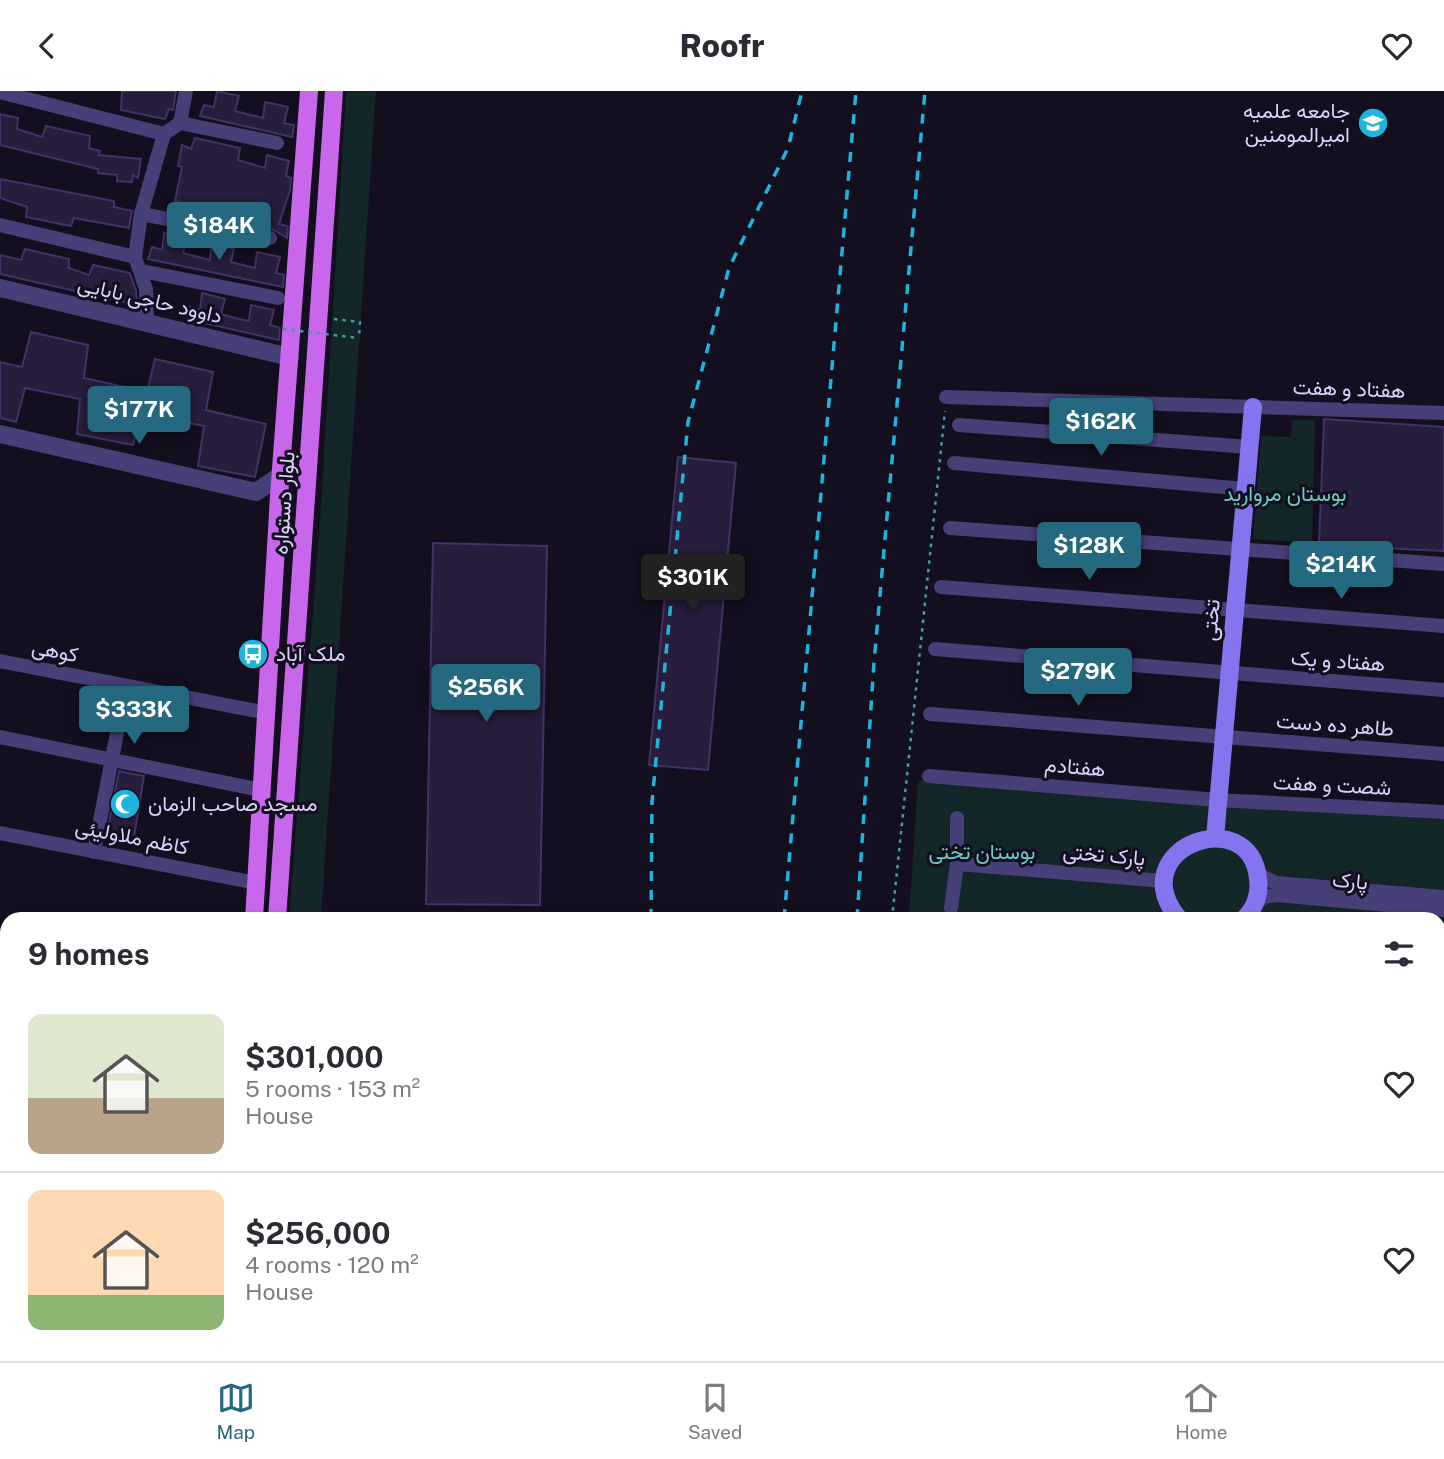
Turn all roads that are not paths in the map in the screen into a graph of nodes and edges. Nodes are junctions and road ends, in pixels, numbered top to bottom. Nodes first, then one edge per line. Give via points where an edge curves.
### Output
1 (187, 91) edge
2 (334, 91) edge
3 (0, 92) edge
4 (305, 96) edge
5 (180, 123) junction
6 (164, 134) junction
7 (277, 143) dead end
8 (141, 214) junction
9 (0, 225) edge
10 (270, 238) dead end
11 (135, 257) junction
12 (142, 271) junction
13 (0, 288) edge
14 (278, 298) dead end
15 (147, 322) junction
16 (290, 357) junction
17 (946, 397) road end
18 (1253, 407) junction
19 (1444, 413) edge
20 (959, 425) dead end
21 (0, 433) edge
22 (1249, 447) junction
23 (954, 463) dead end
24 (281, 475) junction
25 (1245, 489) junction
26 (950, 528) dead end
27 (1240, 548) junction
28 (1444, 564) edge
29 (941, 587) dead end
30 (1235, 611) junction
31 (1444, 626) edge
32 (935, 649) dead end
33 (0, 661) edge
34 (1229, 674) junction
35 (125, 686) junction
36 (1444, 689) edge
37 (267, 713) junction
38 (930, 713) dead end
39 (0, 737) edge
40 (1224, 737) junction
41 (1444, 754) edge
42 (112, 759) junction
43 (929, 776) dead end
44 (261, 790) junction
45 (1218, 800) junction
46 (1444, 812) edge
47 (957, 818) dead end
48 (0, 833) edge
49 (1215, 838) junction
50 (94, 852) junction
51 (957, 864) junction
52 (1258, 874) junction
53 (1164, 881) junction
54 (256, 883) junction
55 (1333, 894) junction
56 (1444, 897) edge
57 (1255, 904) junction
58 (951, 908) dead end
59 (1444, 910) edge
60 (254, 912) edge
61 (278, 912) edge
62 (1175, 912) edge
63 (1249, 912) edge

1 - 5 street
2 - 61 main road, بلوار دستواره
3 - 6 street
4 - 16 main road, بلوار دستواره
5 - 6 street
5 - 7 street
6 - 8 street
8 - 10 street
8 - 11 street
9 - 11 street
11 - 12 street
12 - 14 street
12 - 15 street
13 - 15 street, داوود حاجی بابایی
15 - 16 street, داوود حاجی بابایی
16 - 24 main road, بلوار دستواره
17 - 18 street, هفتاد و هفت
18 - 19 street, هفتاد و هفت
18 - 22 main road, تختی
20 - 22 street
21 - 24 street via 256,492
22 - 25 main road, تختی
23 - 25 street
24 - 37 main road, بلوار دستواره
25 - 27 main road, تختی
26 - 27 street
27 - 28 street
27 - 30 main road, تختی
29 - 30 street
30 - 31 street
30 - 34 main road, تختی
32 - 34 street, هفتاد و یک
33 - 35 street, کوهی
34 - 36 street, هفتاد و یک
34 - 40 main road, تختی
35 - 37 street, کوهی
35 - 42 street
37 - 44 main road, بلوار دستواره
38 - 40 street, طاهر ده دست
39 - 42 street
40 - 41 street, طاهر ده دست
40 - 45 main road, تختی
42 - 44 street
42 - 50 street
43 - 45 street, هفتادم
44 - 54 main road, بلوار دستواره
45 - 46 street, شصت و هفت
45 - 49 main road, تختی
47 - 51 street
48 - 50 street, کاظم ملاولیئی
49 - 52 main road via 1242,849
49 - 53 main road via 1194,842 1176,854
50 - 54 street, کاظم ملاولیئی
51 - 53 street, پارک تختی
51 - 58 street
52 - 55 street, پارک via 1276,883
52 - 57 main road
53 - 62 main road via 1165,895
54 - 60 main road, بلوار دستواره
55 - 56 street, پارک
55 - 57 street, پارک via 1276,895
55 - 59 street, پارک
57 - 63 main road

